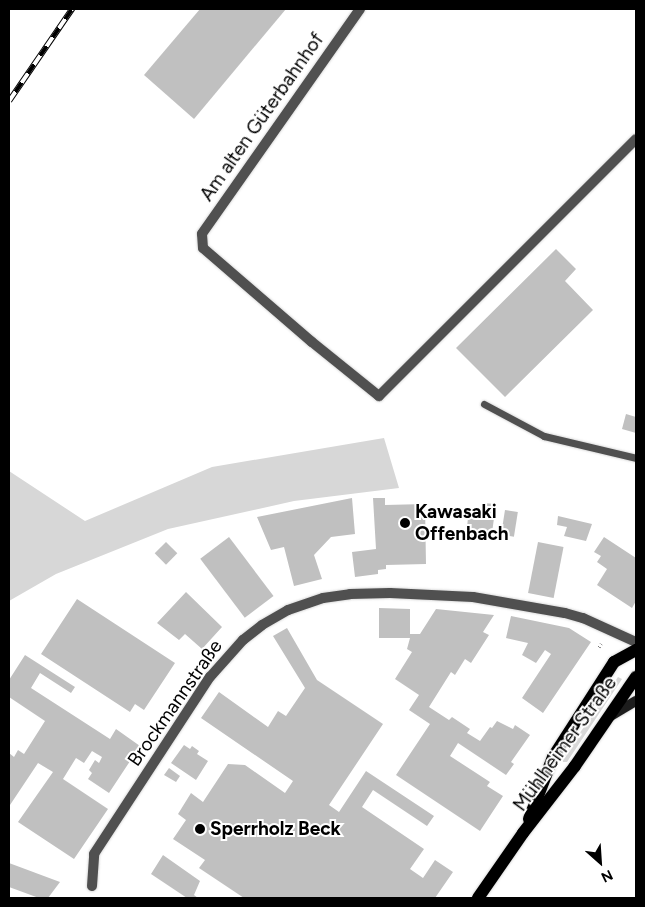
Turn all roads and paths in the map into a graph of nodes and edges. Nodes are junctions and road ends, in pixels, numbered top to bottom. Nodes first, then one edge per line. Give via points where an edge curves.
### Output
1 (360, 9) edge
2 (636, 139) edge
3 (484, 404) dead end
4 (636, 458) edge
5 (636, 642) edge
6 (636, 650) edge
7 (636, 677) edge
8 (636, 701) edge
9 (608, 718) junction
10 (523, 833) junction
11 (92, 886) dead end
12 (478, 898) edge

1 - 2 street, Am alten Güterbahnhof via 202,234 203,248 379,396
3 - 4 lane via 544,436
5 - 11 street, Brockmannstraße via 583,618 473,597 350,594 323,598 288,610 262,624 243,640 210,678 94,854
6 - 10 main road, Mühlheimer Straße via 614,662 553,757
7 - 9 main road, Mühlheimer Straße
8 - 9 street
9 - 10 main road, Mühlheimer Straße
10 - 12 main road, Mühlheimer Straße

